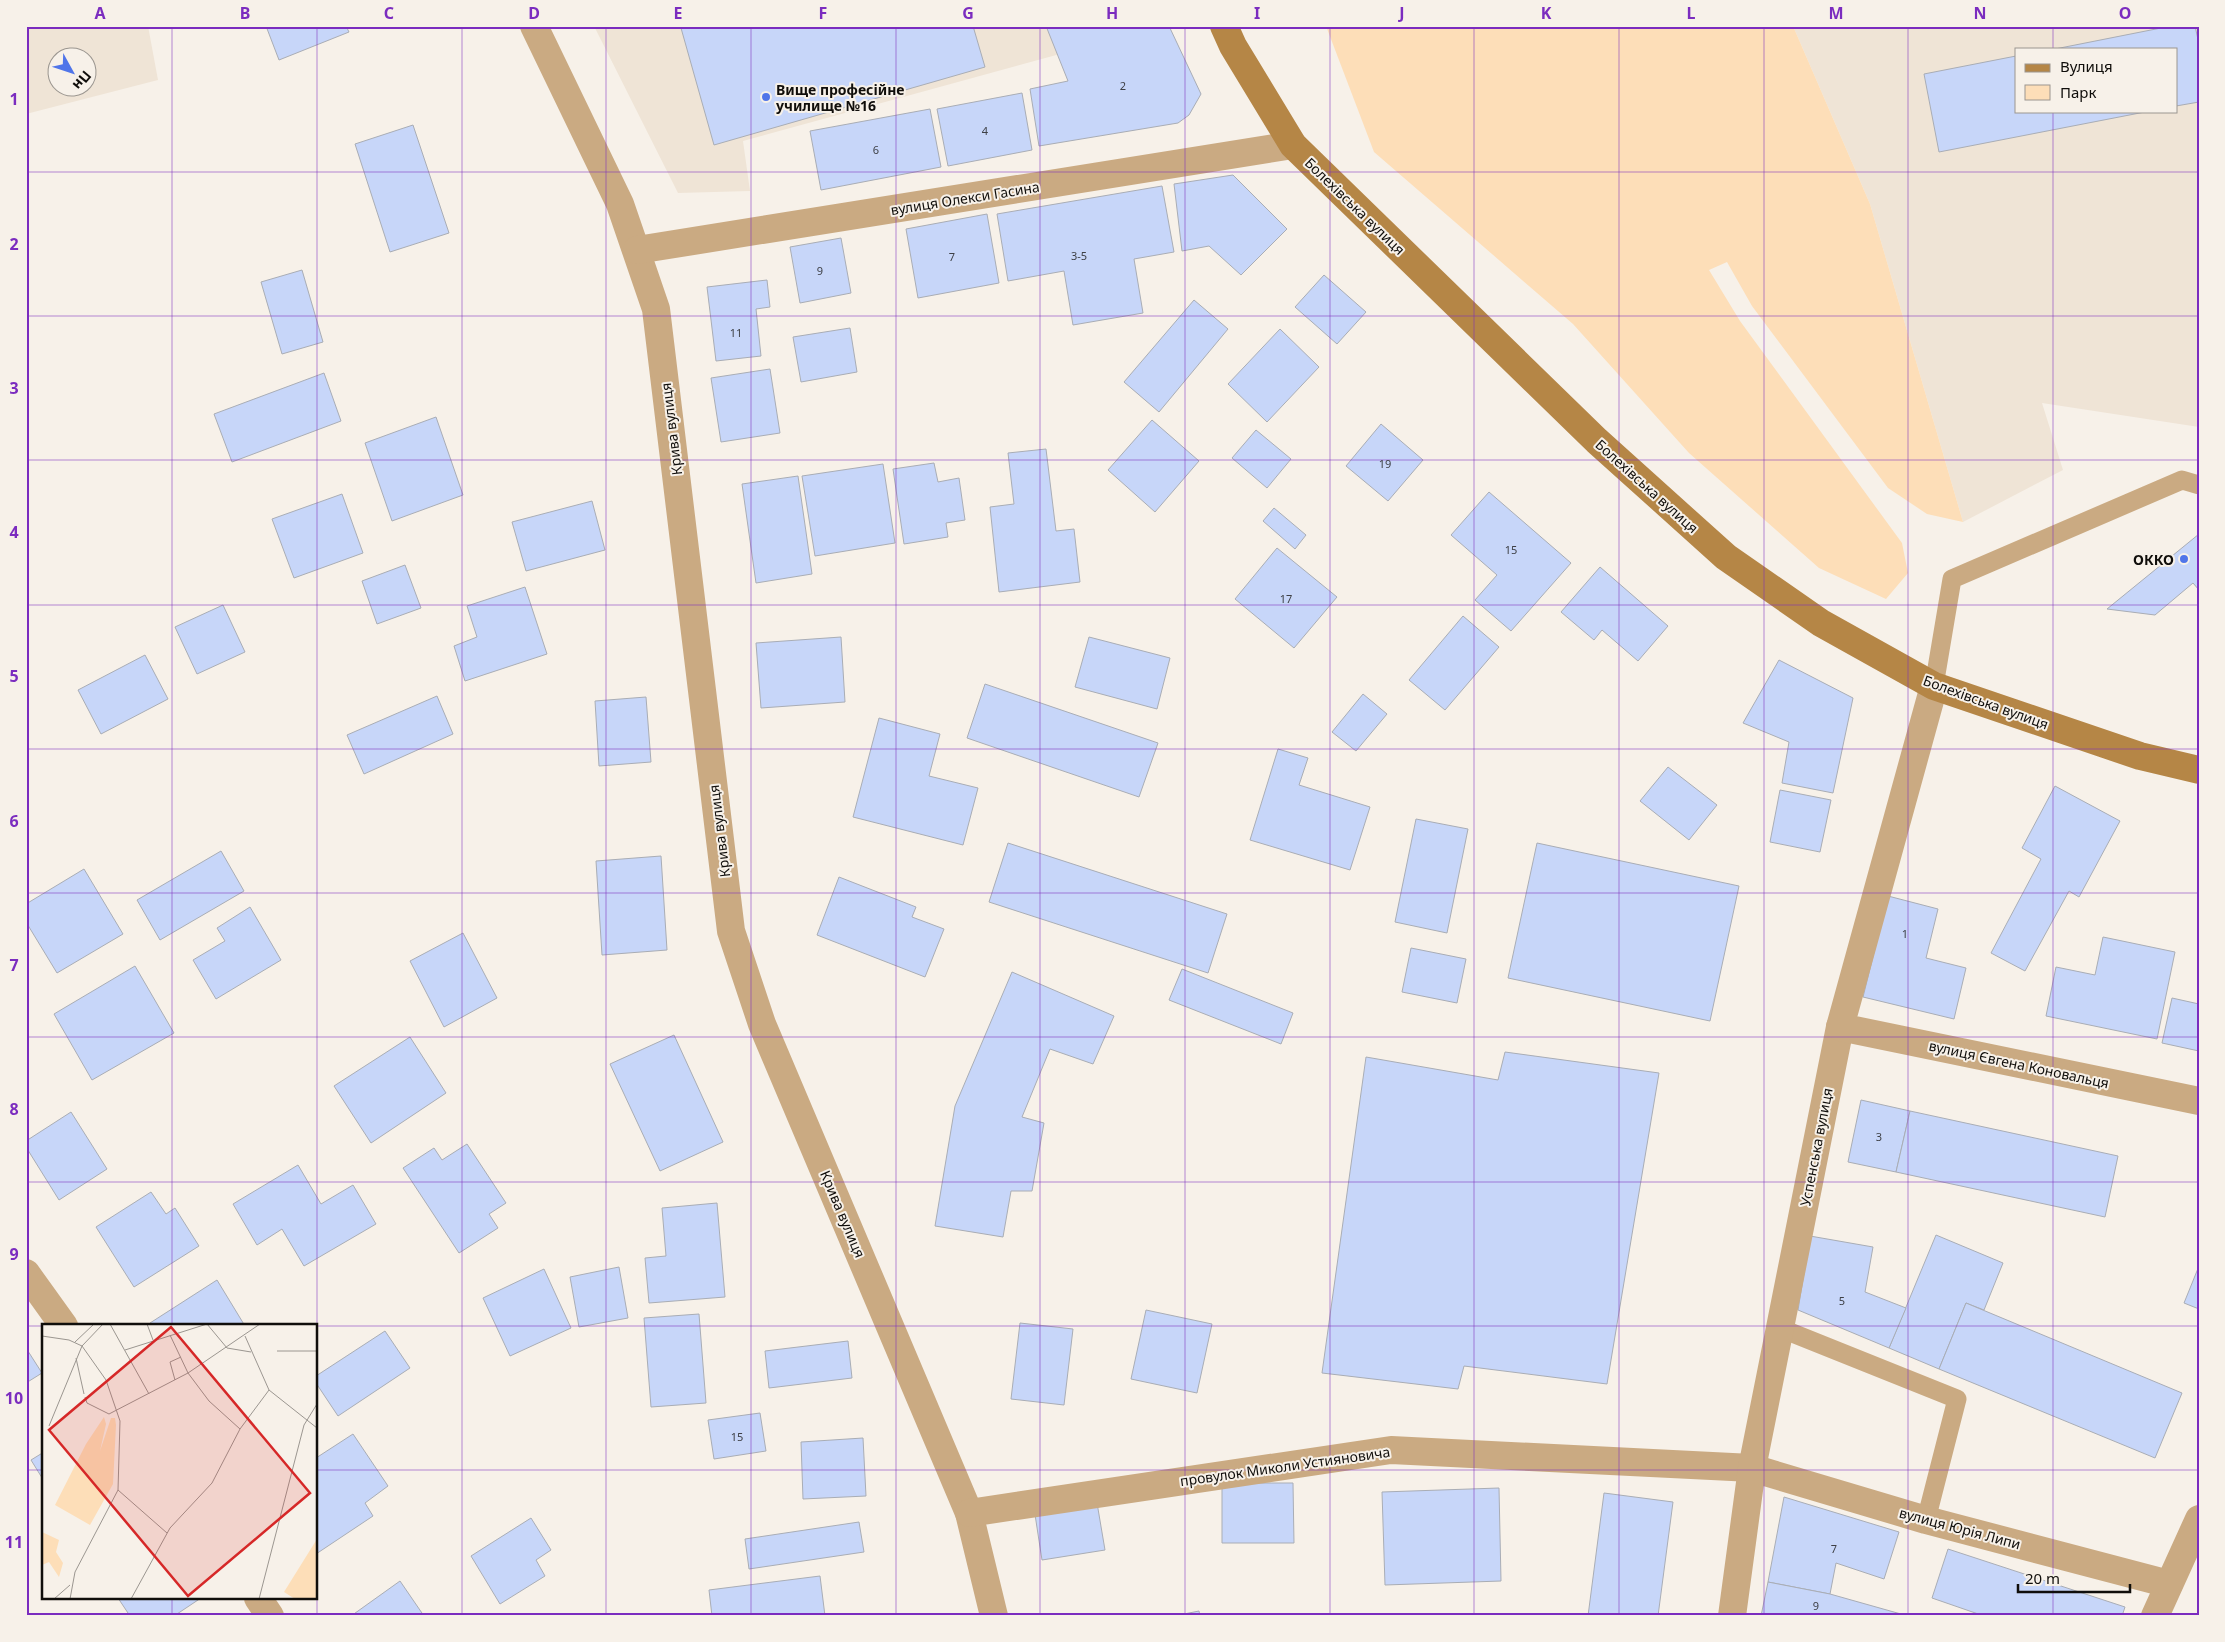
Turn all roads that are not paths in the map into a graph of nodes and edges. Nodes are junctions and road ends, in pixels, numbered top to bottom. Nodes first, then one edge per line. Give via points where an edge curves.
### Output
1 (534, 26) edge
2 (1224, 26) edge
3 (1293, 145) junction
4 (637, 250) junction
5 (2199, 485) edge
6 (1934, 686) junction
7 (2199, 770) edge
8 (1840, 1027) junction
9 (2199, 1101) edge
10 (26, 1274) edge
11 (63, 1324) edge
12 (1780, 1328) junction
13 (1752, 1468) junction
14 (969, 1513) junction
15 (2199, 1519) edge
16 (1926, 1520) junction
17 (2169, 1584) junction
18 (259, 1600) edge
19 (270, 1616) edge
20 (994, 1616) edge
21 (1732, 1616) edge
22 (2155, 1616) edge

1 - 4 street, Крива вулиця via 620,204
2 - 3 main road, Болехівська вулиця
3 - 4 street, вулиця Олекси Гасина
3 - 6 main road, Болехівська вулиця via 1596,441 1726,556 1821,622
4 - 14 street, Крива вулиця via 656,309 732,931 762,1024
5 - 6 lane via 2182,480 1952,579
6 - 7 main road, Болехівська вулиця via 2140,756
6 - 8 street, Успенська вулиця
8 - 9 street, вулиця Євгена Коновальця
8 - 12 street, Успенська вулиця
10 - 11 street
12 - 13 street, Успенська вулиця
12 - 16 lane via 1957,1399
13 - 14 street, провулок Миколи Устияновича via 1391,1450
13 - 16 street, вулиця Юрія Липи
13 - 21 street, Успенська вулиця
14 - 20 street, Крива вулиця
15 - 17 street
16 - 17 street, вулиця Юрія Липи
17 - 22 street
18 - 19 street

